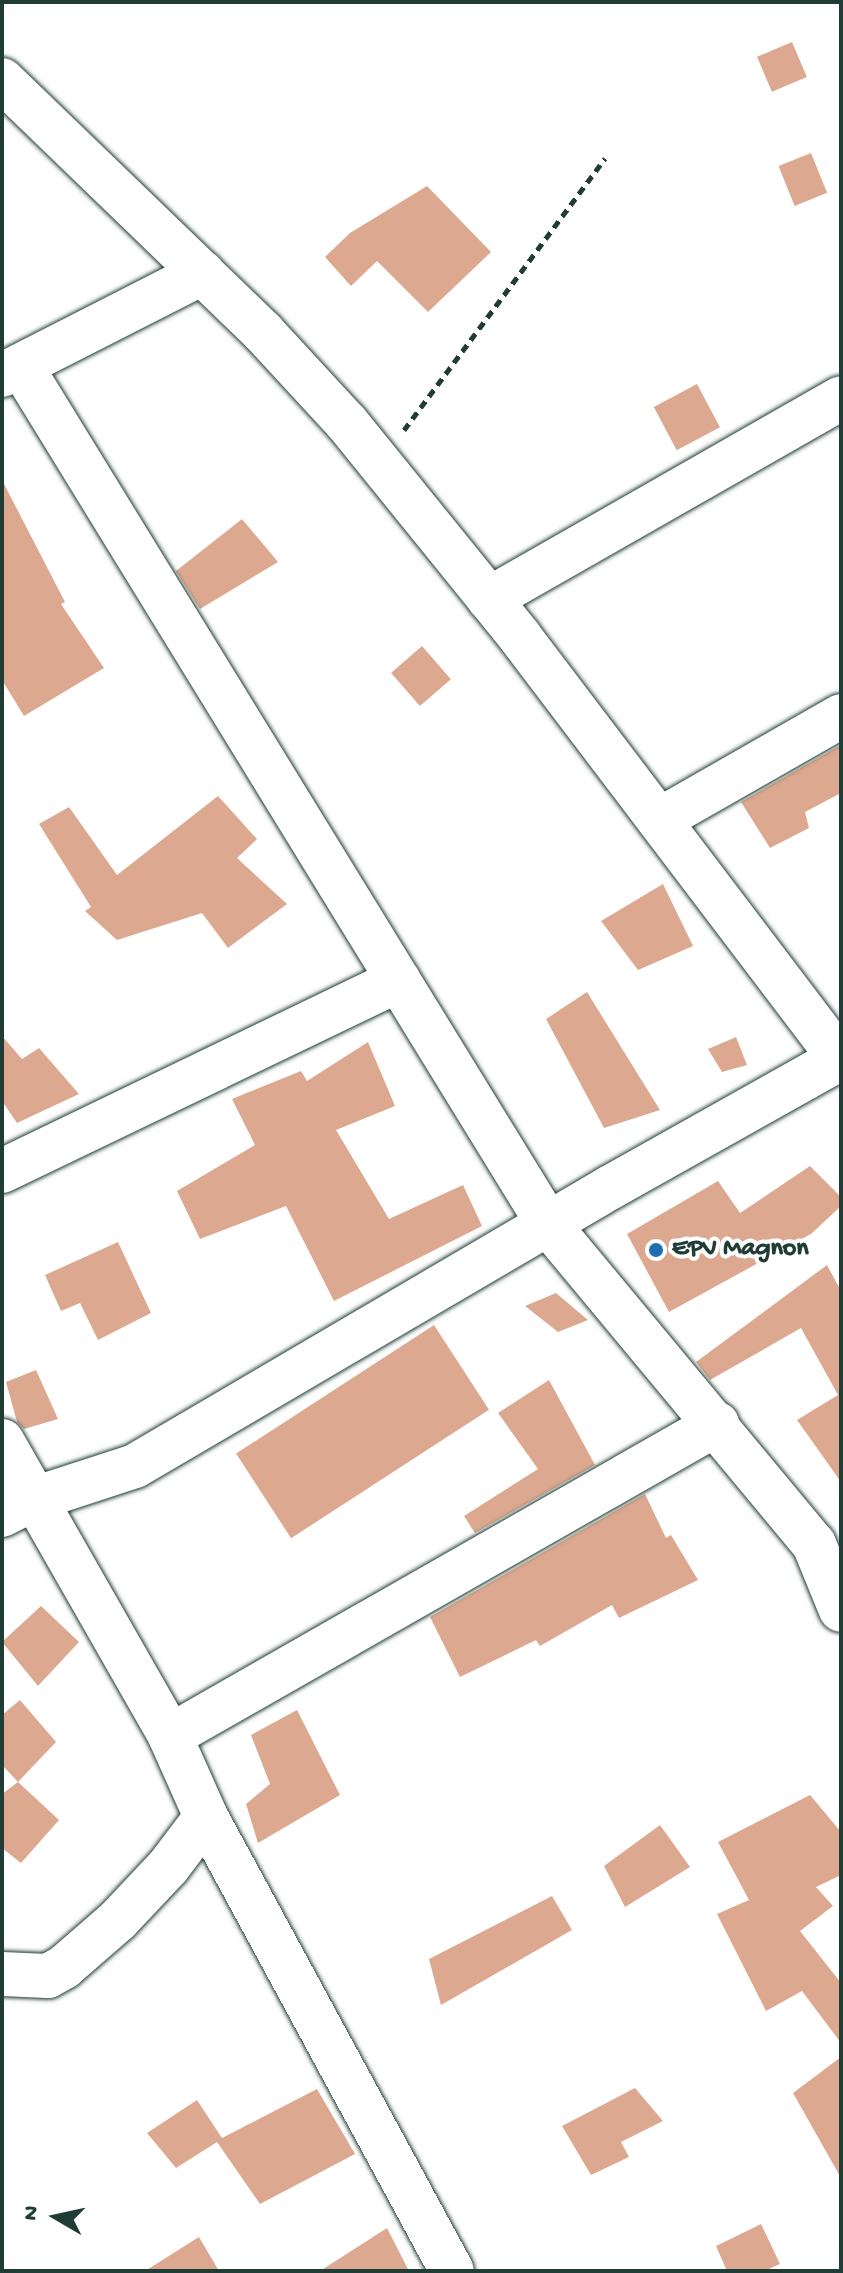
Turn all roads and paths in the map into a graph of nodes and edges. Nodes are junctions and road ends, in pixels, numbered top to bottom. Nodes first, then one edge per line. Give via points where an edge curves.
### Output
1 (2, 80) edge
2 (605, 158) dead end
3 (202, 273) junction
4 (12, 370) edge
5 (841, 398) edge
6 (379, 463) junction
7 (489, 599) junction
8 (841, 716) edge
9 (659, 820) junction
10 (398, 980) junction
11 (841, 1059) edge
12 (2, 1171) edge
13 (548, 1224) junction
14 (717, 1424) junction
15 (2, 1441) edge
16 (18, 1507) edge
17 (838, 1588) edge
18 (170, 1736) junction
19 (206, 1817) junction
20 (2, 1974) edge
21 (452, 2271) edge

1 - 3 street
2 - 6 path
3 - 4 street
3 - 6 street via 263,332
4 - 10 street
5 - 7 street
6 - 7 street
7 - 9 street
8 - 9 street
9 - 11 street
10 - 12 street
10 - 13 street
11 - 13 street
13 - 14 street
13 - 16 street via 135,1466
14 - 17 street via 814,1544
14 - 18 street
15 - 16 street
16 - 18 street
18 - 19 street
19 - 20 street via 118,1920 64,1967 48,1976
19 - 21 street

